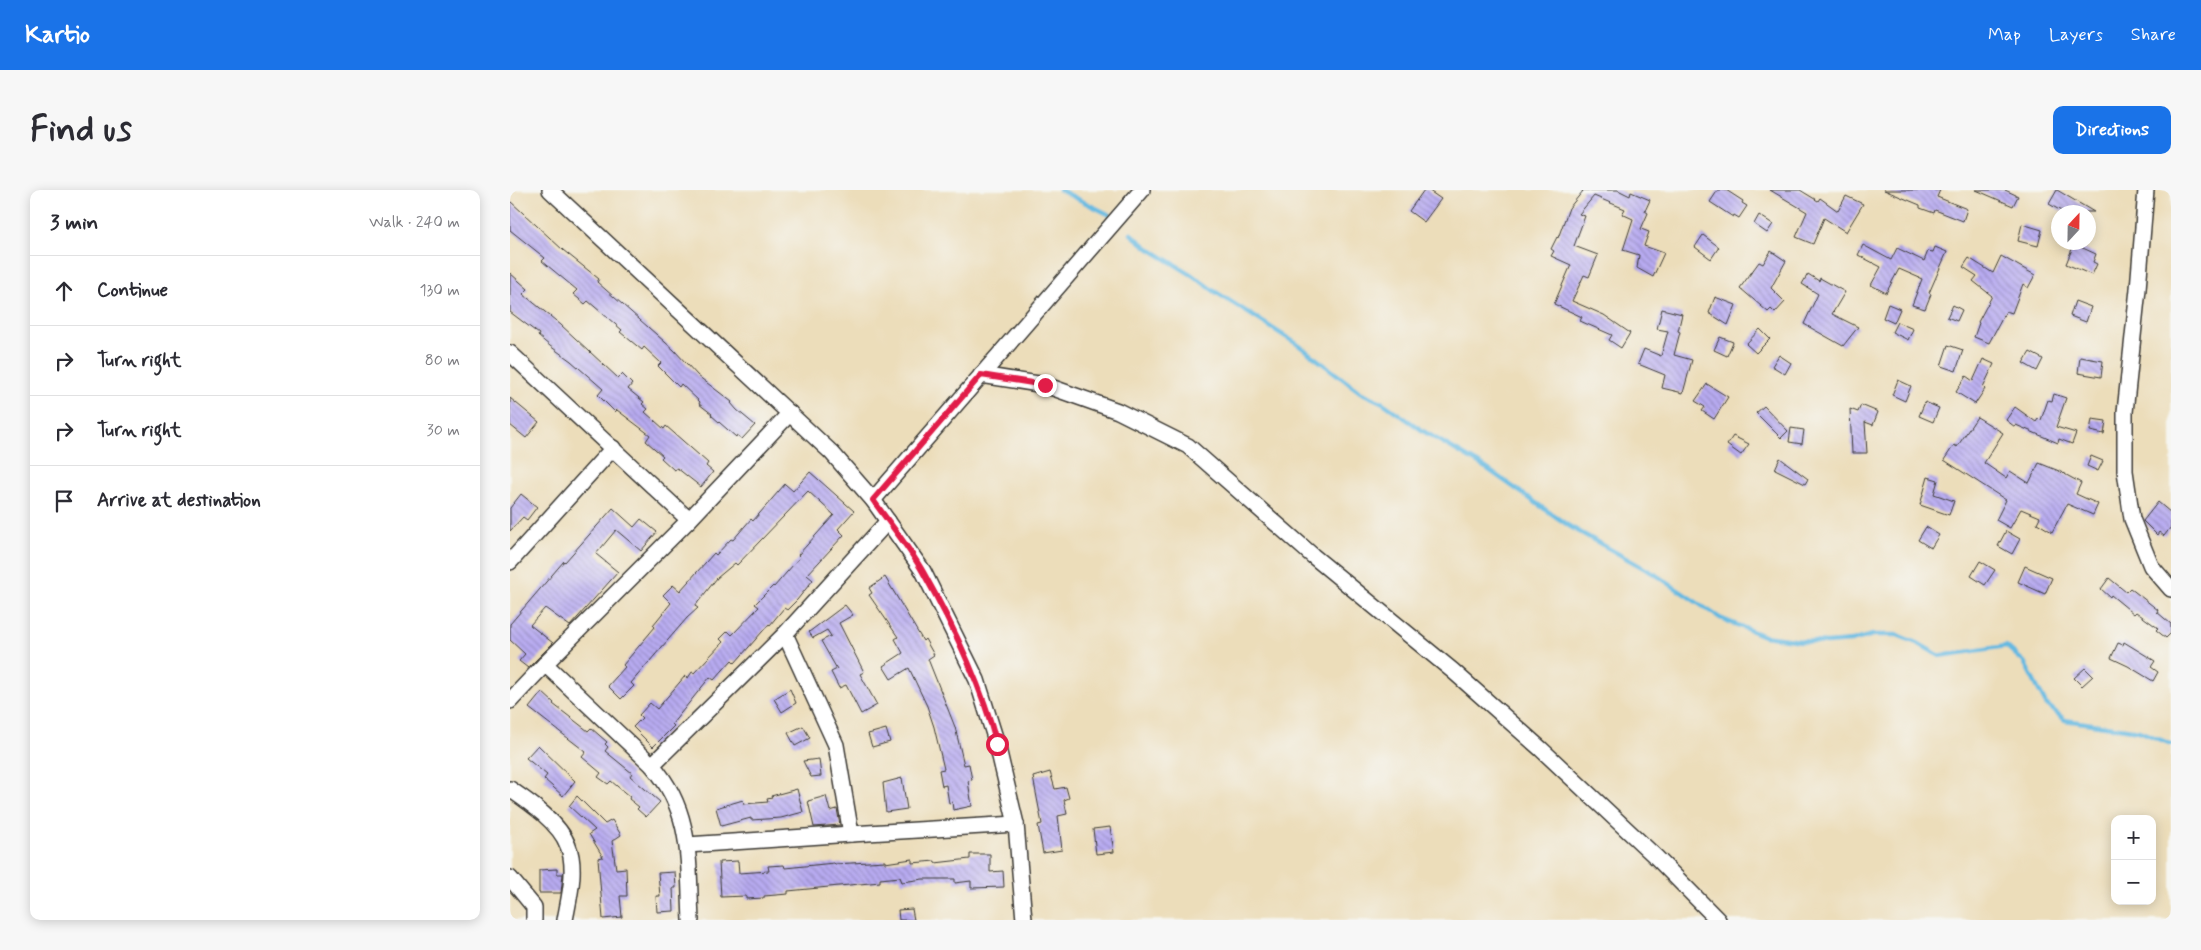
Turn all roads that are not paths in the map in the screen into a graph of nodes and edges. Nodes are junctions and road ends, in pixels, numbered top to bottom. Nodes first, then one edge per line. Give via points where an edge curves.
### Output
1 (550, 190) edge
2 (1142, 190) edge
3 (2146, 190) edge
4 (511, 355) edge
5 (981, 375) junction
6 (790, 412) junction
7 (613, 448) junction
8 (873, 500) junction
9 (689, 520) junction
10 (888, 521) junction
11 (510, 562) edge
12 (2171, 589) edge
13 (785, 634) junction
14 (545, 664) junction
15 (510, 701) edge
16 (652, 765) junction
17 (510, 789) edge
18 (1016, 824) junction
19 (852, 834) junction
20 (687, 845) junction
21 (510, 878) edge
22 (534, 920) edge
23 (565, 920) edge
24 (691, 920) edge
25 (1024, 920) edge
26 (1718, 920) edge

1 - 6 street
2 - 5 street
3 - 12 street via 2125,412 2125,471 2132,520 2151,566
4 - 7 street
5 - 8 street
5 - 26 street via 1045,385 1118,411 1188,446 1534,742 1658,858
6 - 8 street
6 - 9 street
7 - 9 street
7 - 11 street
8 - 10 street
9 - 14 street
10 - 13 street
10 - 18 street via 922,571 977,680 995,736
13 - 16 street
13 - 19 street via 836,745
14 - 15 street
14 - 16 street
16 - 20 street via 674,796 683,820
17 - 23 street via 544,816 569,846 570,888
18 - 19 street
18 - 25 street
19 - 20 street
20 - 24 street
21 - 22 street via 534,907

